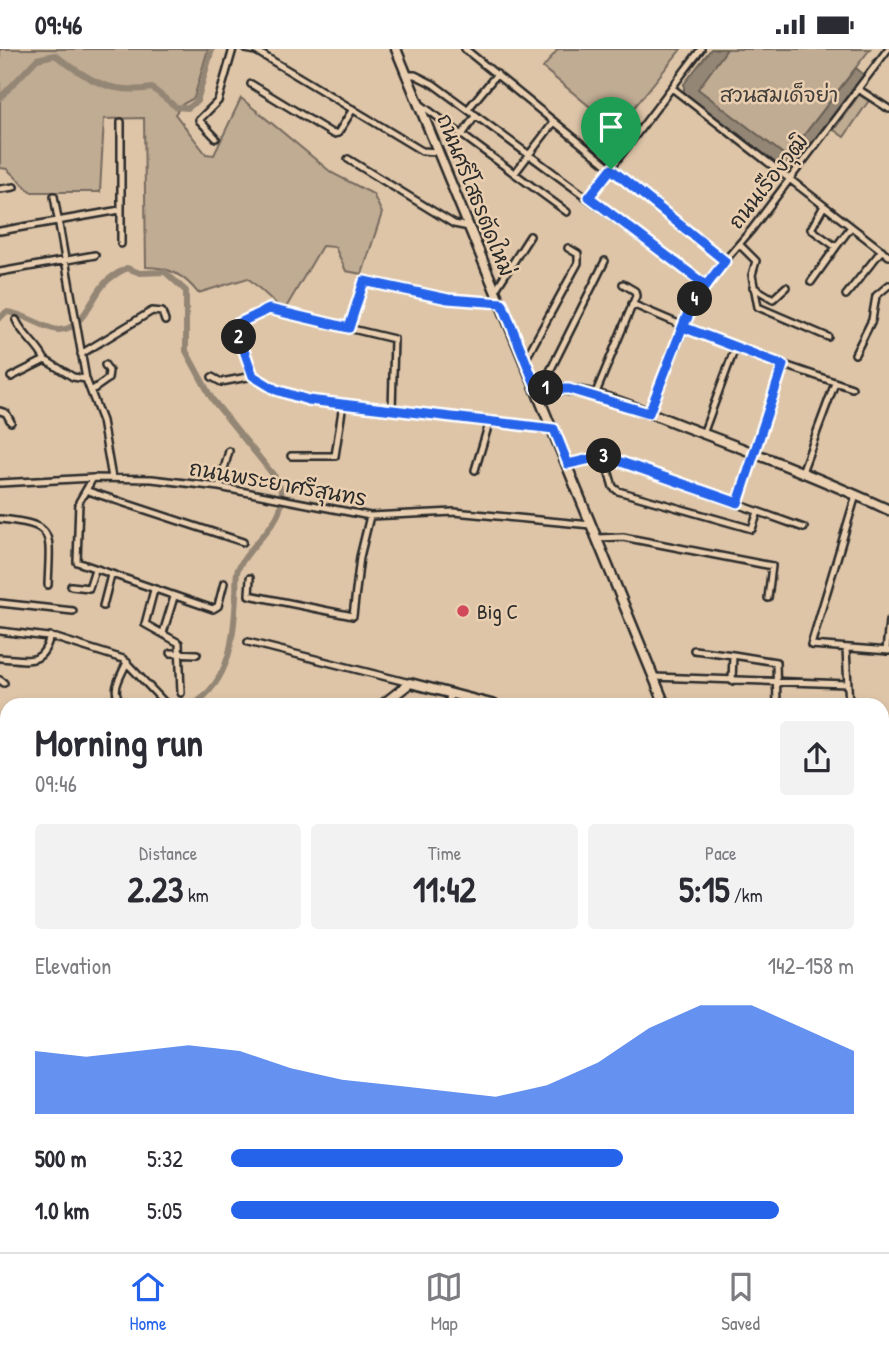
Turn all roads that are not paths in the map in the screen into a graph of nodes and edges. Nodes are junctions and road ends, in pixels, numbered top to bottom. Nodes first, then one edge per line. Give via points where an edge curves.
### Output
1 (233, 49) edge
2 (245, 49) edge
3 (396, 49) edge
4 (465, 49) edge
5 (701, 49) edge
6 (888, 49) edge
7 (497, 74) junction
8 (407, 75) junction
9 (251, 84) dead end
10 (671, 88) junction
11 (858, 89) junction
12 (420, 104) junction
13 (353, 109) junction
14 (468, 109) junction
15 (889, 109) edge
16 (476, 115) junction
17 (121, 122) dead end
18 (554, 122) junction
19 (462, 135) junction
20 (216, 138) dead end
21 (439, 152) junction
22 (528, 153) junction
23 (348, 159) dead end
24 (611, 169) junction
25 (515, 173) junction
26 (789, 180) junction
27 (15, 187) dead end
28 (0, 190) edge
29 (54, 196) dead end
30 (589, 197) junction
31 (824, 206) junction
32 (120, 210) junction
33 (567, 212) dead end
34 (58, 222) junction
35 (469, 227) junction
36 (851, 227) junction
37 (0, 231) edge
38 (530, 236) dead end
39 (121, 244) dead end
40 (739, 244) junction
41 (836, 247) junction
42 (568, 249) dead end
43 (882, 250) junction
44 (95, 255) dead end
45 (889, 256) edge
46 (65, 260) junction
47 (605, 261) dead end
48 (725, 261) junction
49 (0, 272) edge
50 (811, 282) dead end
51 (623, 284) dead end
52 (704, 284) junction
53 (889, 285) edge
54 (753, 286) junction
55 (786, 287) dead end
56 (496, 289) junction
57 (846, 295) dead end
58 (502, 303) junction
59 (632, 304) junction
60 (16, 320) dead end
61 (165, 321) dead end
62 (683, 327) junction
63 (349, 328) junction
64 (828, 337) dead end
65 (735, 348) junction
66 (81, 354) junction
67 (855, 354) dead end
68 (525, 360) junction
69 (45, 361) junction
70 (105, 365) dead end
71 (783, 365) junction
72 (253, 376) junction
73 (11, 377) dead end
74 (212, 377) dead end
75 (86, 379) junction
76 (835, 383) junction
77 (536, 387) junction
78 (852, 388) dead end
79 (91, 391) junction
80 (594, 395) junction
81 (343, 404) junction
82 (392, 410) junction
83 (0, 411) edge
84 (649, 413) junction
85 (490, 421) junction
86 (11, 422) dead end
87 (554, 429) junction
88 (703, 434) junction
89 (229, 451) dead end
90 (754, 454) junction
91 (291, 456) dead end
92 (604, 456) junction
93 (568, 464) junction
94 (475, 470) dead end
95 (802, 472) junction
96 (93, 478) junction
97 (112, 478) junction
98 (0, 483) edge
99 (219, 487) junction
100 (88, 491) junction
101 (856, 495) junction
102 (738, 503) junction
103 (889, 510) edge
104 (758, 512) junction
105 (370, 516) junction
106 (0, 519) edge
107 (592, 525) junction
108 (804, 528) dead end
109 (597, 538) junction
110 (243, 543) dead end
111 (95, 569) junction
112 (111, 575) junction
113 (250, 578) dead end
114 (224, 583) dead end
115 (48, 585) dead end
116 (71, 586) dead end
117 (154, 590) junction
118 (174, 597) junction
119 (768, 598) dead end
120 (0, 603) edge
121 (103, 606) dead end
122 (73, 611) dead end
123 (889, 621) edge
124 (0, 631) edge
125 (163, 633) junction
126 (50, 636) junction
127 (248, 642) dead end
128 (846, 649) junction
129 (694, 650) dead end
130 (887, 651) edge
131 (171, 653) dead end
132 (179, 654) junction
133 (197, 654) dead end
134 (733, 655) junction
135 (0, 658) edge
136 (127, 662) junction
137 (654, 677) junction
138 (732, 681) junction
139 (777, 682) junction
140 (410, 683) junction
141 (847, 684) junction
142 (181, 693) dead end
143 (450, 695) junction
144 (117, 698) edge
145 (160, 698) edge
146 (391, 698) edge
147 (449, 698) edge
148 (462, 698) edge
149 (662, 698) edge
150 (777, 698) edge
151 (848, 698) edge

1 - 20 street via 218,101 199,120
2 - 13 street via 257,51
3 - 8 street, ถนนศรีโสธรตัดใหม่
4 - 7 street
5 - 10 street
6 - 11 street, ถนนเรืองวุฒิ
7 - 14 street
7 - 18 street
8 - 12 street, ถนนศรีโสธรตัดใหม่
8 - 14 street via 423,78
9 - 13 street via 333,134
10 - 24 street
10 - 26 street
11 - 15 street
11 - 26 street, ถนนเรืองวุฒิ
12 - 19 street
12 - 21 street, ถนนศรีโสธรตัดใหม่
13 - 21 street via 422,151
14 - 16 street
16 - 19 street
16 - 22 street
17 - 32 street
18 - 22 street
18 - 24 street
19 - 25 street
21 - 35 street, ถนนศรีโสธรตัดใหม่
22 - 25 street
22 - 30 street
23 - 35 street via 454,224
24 - 30 street
24 - 48 street
25 - 33 street
26 - 31 street
26 - 40 street, ถนนเรืองวุฒิ
27 - 28 street
29 - 34 street
30 - 52 street
31 - 36 street
31 - 41 street via 810,228
32 - 34 street
32 - 39 street
34 - 37 street
34 - 46 street
35 - 56 street, ถนนศรีโสธรตัดใหม่
36 - 41 street
36 - 43 street
38 - 56 street
40 - 48 street, ถนนเรืองวุฒิ
40 - 54 street via 755,259
41 - 50 street
42 - 68 street via 578,254 578,263
43 - 45 street
43 - 57 street
44 - 46 street
46 - 49 street
46 - 66 street
47 - 77 street via 547,377
48 - 52 street, ถนนเรืองวุฒิ
51 - 59 street via 635,291
52 - 62 street, ถนนเรืองวุฒิ
53 - 67 street via 876,296 872,320
54 - 55 street via 773,299
54 - 64 street via 755,302 762,311
56 - 58 street, ถนนศรีโสธรตัดใหม่
58 - 63 street via 440,298 364,281
58 - 68 street, ถนนศรีโสธรตัดใหม่
59 - 62 street
59 - 80 street
60 - 69 street
61 - 66 street via 162,312 152,311
62 - 65 street
62 - 84 street, ถนนเรืองวุฒิ
63 - 72 street via 269,309 235,325
63 - 82 street via 394,339
65 - 71 street
65 - 88 street
66 - 75 street
68 - 77 street, ถนนศรีโสธรตัดใหม่
69 - 73 street
69 - 75 street via 72,377
70 - 79 street via 108,379
71 - 76 street
71 - 90 street
72 - 74 street via 221,382
72 - 81 street via 290,395
75 - 79 street
76 - 78 street
76 - 95 street
77 - 80 street
77 - 87 street, ถนนศรีโสธรตัดใหม่
79 - 97 street via 102,421
80 - 84 street
81 - 82 street
81 - 91 street via 335,456
82 - 85 street
83 - 86 street
84 - 88 street
85 - 87 street
85 - 94 street
87 - 93 street, ถนนศรีโสธรตัดใหม่
88 - 90 street
89 - 99 street
90 - 95 street
90 - 102 street
92 - 93 street
92 - 102 street
92 - 104 street via 618,491 752,529
93 - 107 street, ถนนศรีโสธรตัดใหม่
95 - 101 street
96 - 97 street, ถนนพระยาศรีสุนทร
96 - 98 street, ถนนพระยาศรีสุนทร
96 - 100 street
97 - 99 street, ถนนพระยาศรีสุนทร
99 - 105 street, ถนนพระยาศรีสุนทร
100 - 110 street
100 - 111 street via 79,502 76,558
101 - 103 street
101 - 128 street via 811,643 813,647
102 - 104 street
104 - 108 street
105 - 107 street, ถนนพระยาศรีสุนทร via 454,512
105 - 113 street via 353,616 249,595
106 - 115 street via 41,527 48,543
107 - 109 street, ถนนศรีโสธรตัดใหม่
109 - 119 street via 623,537 772,566
109 - 137 street, ถนนศรีโสธรตัดใหม่
111 - 112 street
111 - 116 street via 89,588
112 - 117 street
112 - 121 street
114 - 118 street via 213,609
117 - 118 street
117 - 125 street via 145,624
118 - 125 street
120 - 122 street
123 - 130 street
124 - 126 street
125 - 132 street via 178,640
126 - 135 street via 44,655 36,660
126 - 136 street
127 - 140 street
128 - 130 street
128 - 141 street
129 - 134 street
131 - 132 street
132 - 133 street
132 - 142 street
134 - 138 street
134 - 139 street via 776,662
136 - 144 street via 115,689
136 - 145 street
137 - 138 street
137 - 149 street, ถนนศรีโสธรตัดใหม่
138 - 139 street
139 - 141 street
139 - 150 street
140 - 143 street
140 - 146 street
141 - 151 street
143 - 147 street
143 - 148 street

